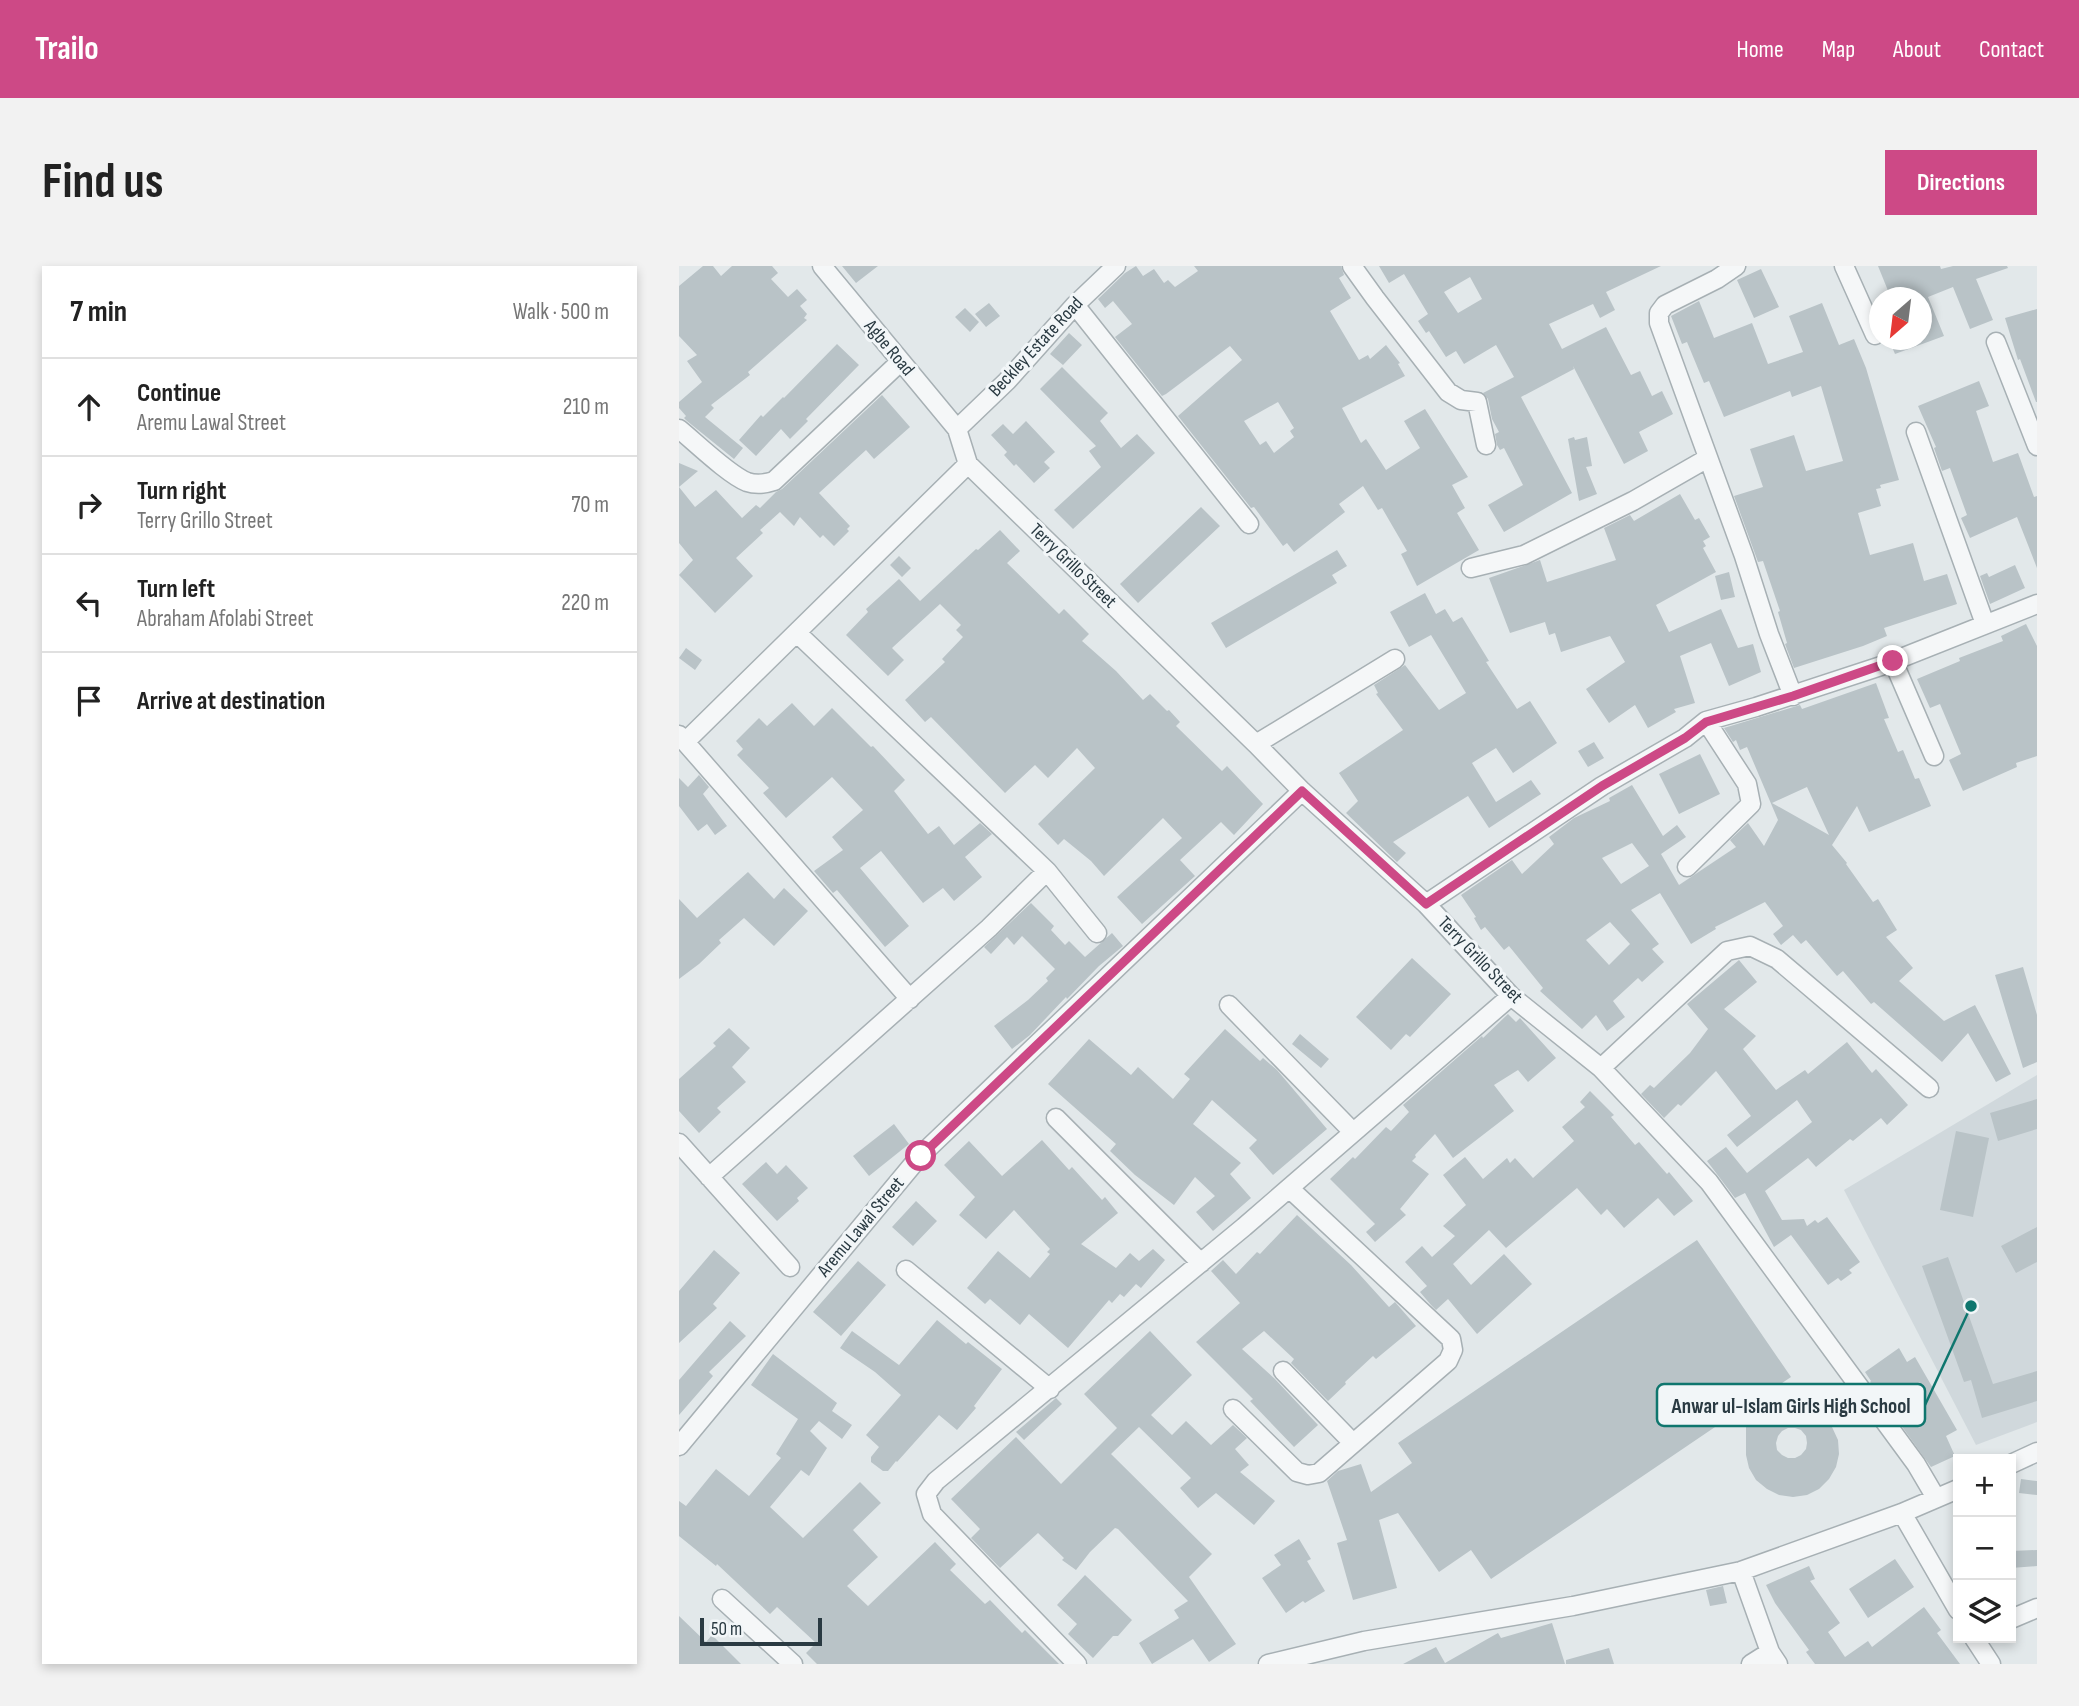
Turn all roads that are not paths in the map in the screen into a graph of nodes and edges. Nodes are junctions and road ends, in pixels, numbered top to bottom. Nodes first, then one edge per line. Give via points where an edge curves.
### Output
1 (822, 266) edge
2 (1116, 266) edge
3 (1352, 266) edge
4 (1737, 266) edge
5 (1844, 266) edge
6 (1714, 272) edge
7 (1075, 305) junction
8 (1869, 322) edge
9 (1996, 342) dead end
10 (900, 362) junction
11 (679, 429) edge
12 (957, 429) junction
13 (1916, 432) dead end
14 (1486, 446) dead end
15 (2037, 446) edge
16 (1708, 458) junction
17 (968, 464) junction
18 (1249, 524) dead end
19 (1471, 568) dead end
20 (2037, 604) edge
21 (1985, 624) junction
22 (797, 633) junction
23 (1395, 659) dead end
24 (1893, 661) junction
25 (1793, 696) junction
26 (1706, 722) junction
27 (682, 739) edge
28 (1256, 744) junction
29 (1934, 756) dead end
30 (1302, 791) junction
31 (1687, 867) dead end
32 (1047, 871) junction
33 (1426, 904) junction
34 (1097, 933) dead end
35 (1511, 996) junction
36 (910, 999) junction
37 (1229, 1005) dead end
38 (1601, 1068) junction
39 (1929, 1088) dead end
40 (1056, 1118) dead end
41 (1353, 1132) junction
42 (679, 1143) edge
43 (709, 1177) junction
44 (1289, 1188) junction
45 (1201, 1263) junction
46 (790, 1267) dead end
47 (906, 1270) dead end
48 (1283, 1371) dead end
49 (1050, 1388) junction
50 (1233, 1409) dead end
51 (1353, 1443) junction
52 (679, 1446) edge
53 (2037, 1452) edge
54 (2016, 1462) edge
55 (1953, 1491) edge
56 (1936, 1498) junction
57 (1902, 1513) junction
58 (1741, 1571) junction
59 (722, 1599) dead end
60 (1953, 1601) edge
61 (2037, 1608) edge
62 (2016, 1617) edge
63 (1977, 1643) edge
64 (1320, 1657) edge
65 (1774, 1658) edge
66 (793, 1664) edge
67 (1077, 1664) edge
68 (1268, 1664) edge
69 (1751, 1664) edge
70 (1991, 1664) edge

1 - 10 street, Agbe Road
2 - 7 street, Beckley Estate Road
3 - 14 street via 1447,392 1477,402
4 - 6 street
5 - 8 street
6 - 16 street via 1658,313
7 - 12 street, Beckley Estate Road
7 - 18 street
9 - 15 street
10 - 11 street via 774,481 747,482
10 - 12 street, Agbe Road
12 - 17 street, Terry Grillo Street
13 - 21 street
16 - 19 street via 1524,555
16 - 25 street
17 - 22 street
17 - 28 street, Terry Grillo Street
20 - 21 street
21 - 24 street
22 - 27 street
22 - 32 street
23 - 28 street
24 - 25 street
24 - 29 street
25 - 26 street
26 - 31 street via 1747,784 1751,804
26 - 33 street
27 - 36 street
28 - 30 street, Terry Grillo Street
30 - 33 street, Terry Grillo Street
30 - 52 street, Aremu Lawal Street via 921,1156
32 - 34 street
32 - 36 street
33 - 35 street, Terry Grillo Street
35 - 38 street, Terry Grillo Street
35 - 41 street
36 - 43 street
37 - 41 street
38 - 39 street via 1727,951 1750,946 1777,959
38 - 56 street, Terry Grillo Street via 1709,1182 1916,1464
40 - 45 street
41 - 44 street
42 - 43 street
43 - 46 street
44 - 45 street
44 - 51 street via 1451,1339 1453,1350 1448,1360
45 - 49 street
47 - 49 street
48 - 51 street
49 - 67 street via 926,1494 932,1514
50 - 51 street via 1297,1472 1319,1473
53 - 54 street
55 - 56 street
56 - 57 street
57 - 58 street
57 - 60 street
58 - 64 street via 1573,1606 1364,1641
58 - 65 street
59 - 66 street
61 - 62 street
63 - 70 street
64 - 68 street
65 - 69 street

